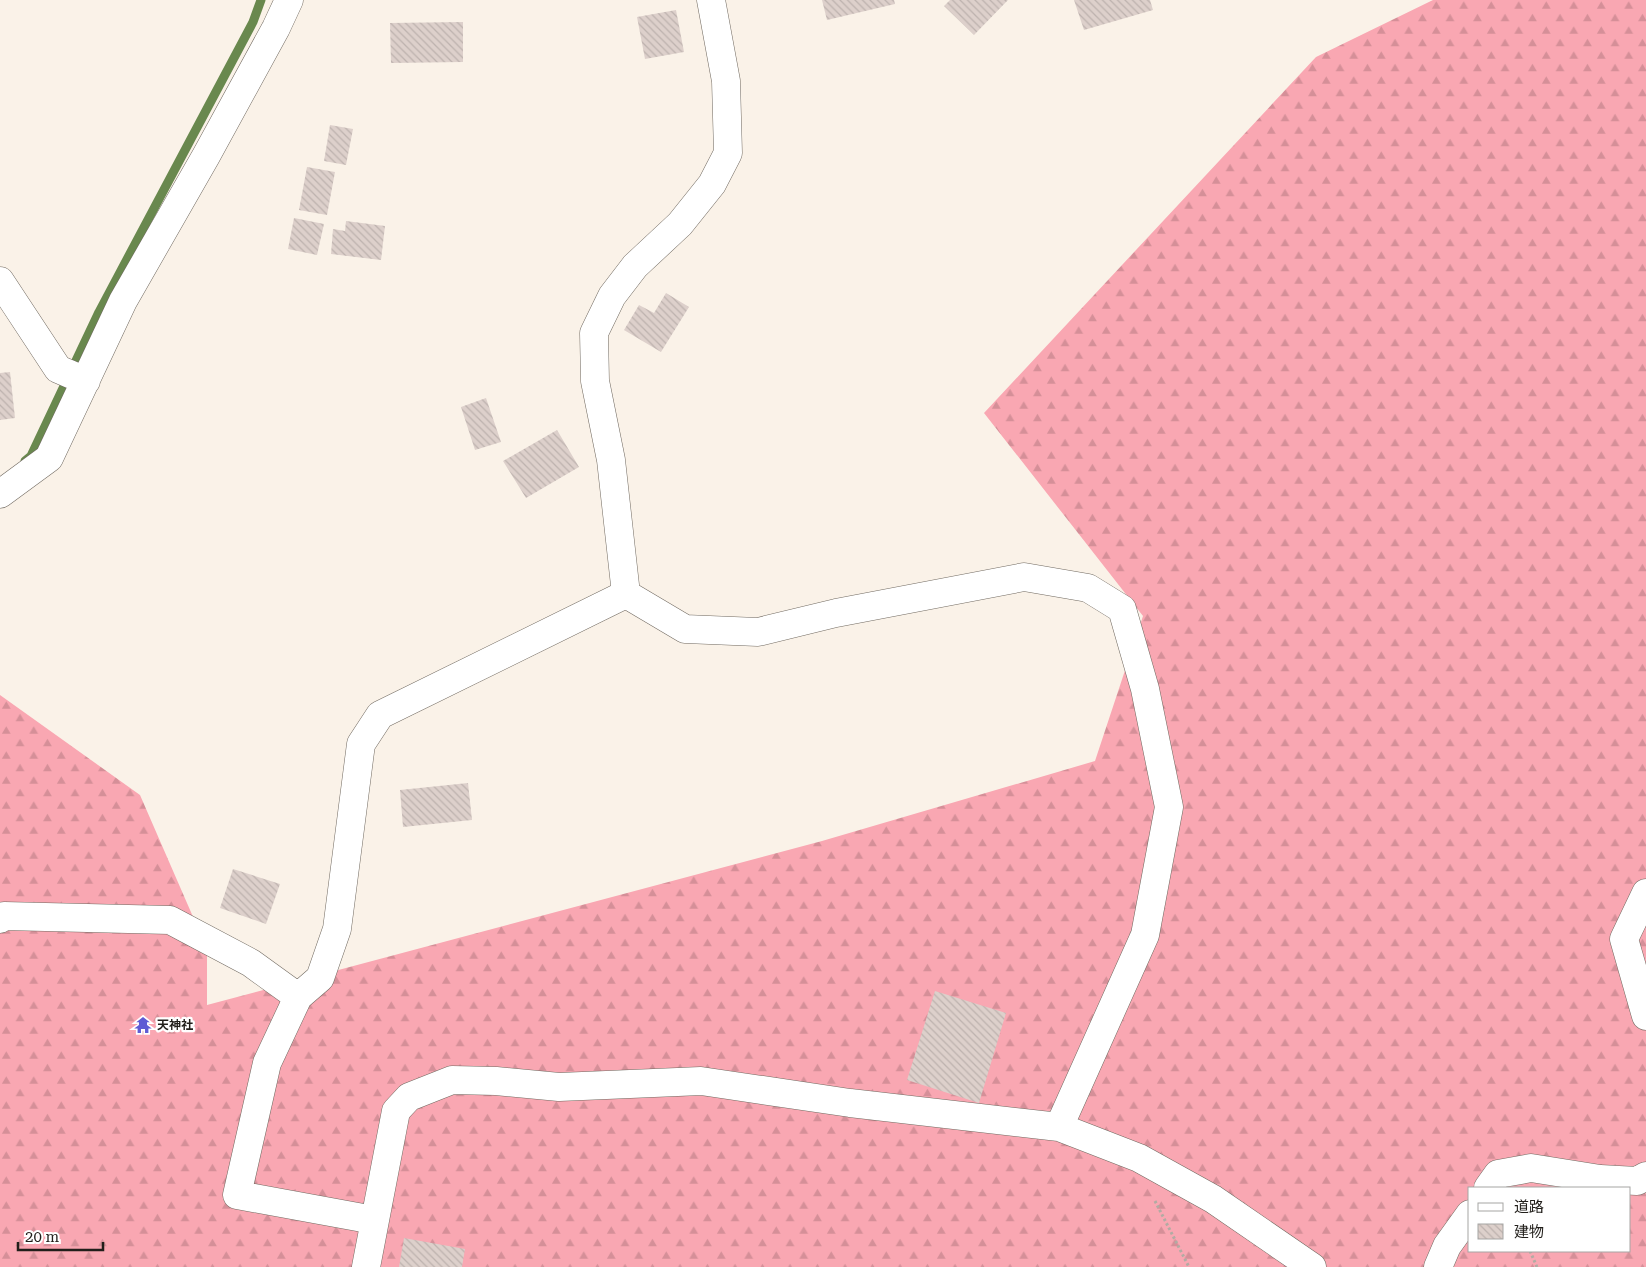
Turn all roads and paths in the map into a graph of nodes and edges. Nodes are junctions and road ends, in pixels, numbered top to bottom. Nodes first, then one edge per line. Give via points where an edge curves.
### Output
1 (290, 0) edge
2 (711, 0) edge
3 (0, 281) edge
4 (86, 381) junction
5 (0, 494) edge
6 (626, 594) junction
7 (1646, 893) edge
8 (0, 919) edge
9 (298, 997) junction
10 (1646, 1016) edge
11 (1059, 1127) junction
12 (1646, 1176) edge
13 (1489, 1187) edge
14 (1155, 1201) dead end
15 (1468, 1217) edge
16 (374, 1220) junction
17 (1530, 1252) edge
18 (366, 1267) edge
19 (1189, 1267) edge
20 (1312, 1267) edge
21 (1438, 1267) edge
22 (1537, 1267) edge

1 - 4 street via 124,300
2 - 6 street via 726,81 728,153 712,184 680,224 635,266 612,296 594,333 595,381 611,460
3 - 4 street via 58,369
4 - 5 street via 49,458
6 - 9 street via 380,714 360,744 337,929 320,978
6 - 11 street via 686,629 758,632 836,613 1024,577 1088,588 1122,609 1145,689 1169,807 1144,935
7 - 10 street via 1624,939
8 - 9 street via 4,916 170,920 251,963
9 - 16 street via 266,1063 237,1194
11 - 16 street via 850,1103 701,1081 559,1087 452,1080 409,1097 396,1111
11 - 20 street via 1139,1158 1205,1194
12 - 13 street via 1637,1181 1600,1179 1531,1168 1498,1174
14 - 19 path
15 - 21 street via 1447,1246
16 - 18 street
17 - 22 path

